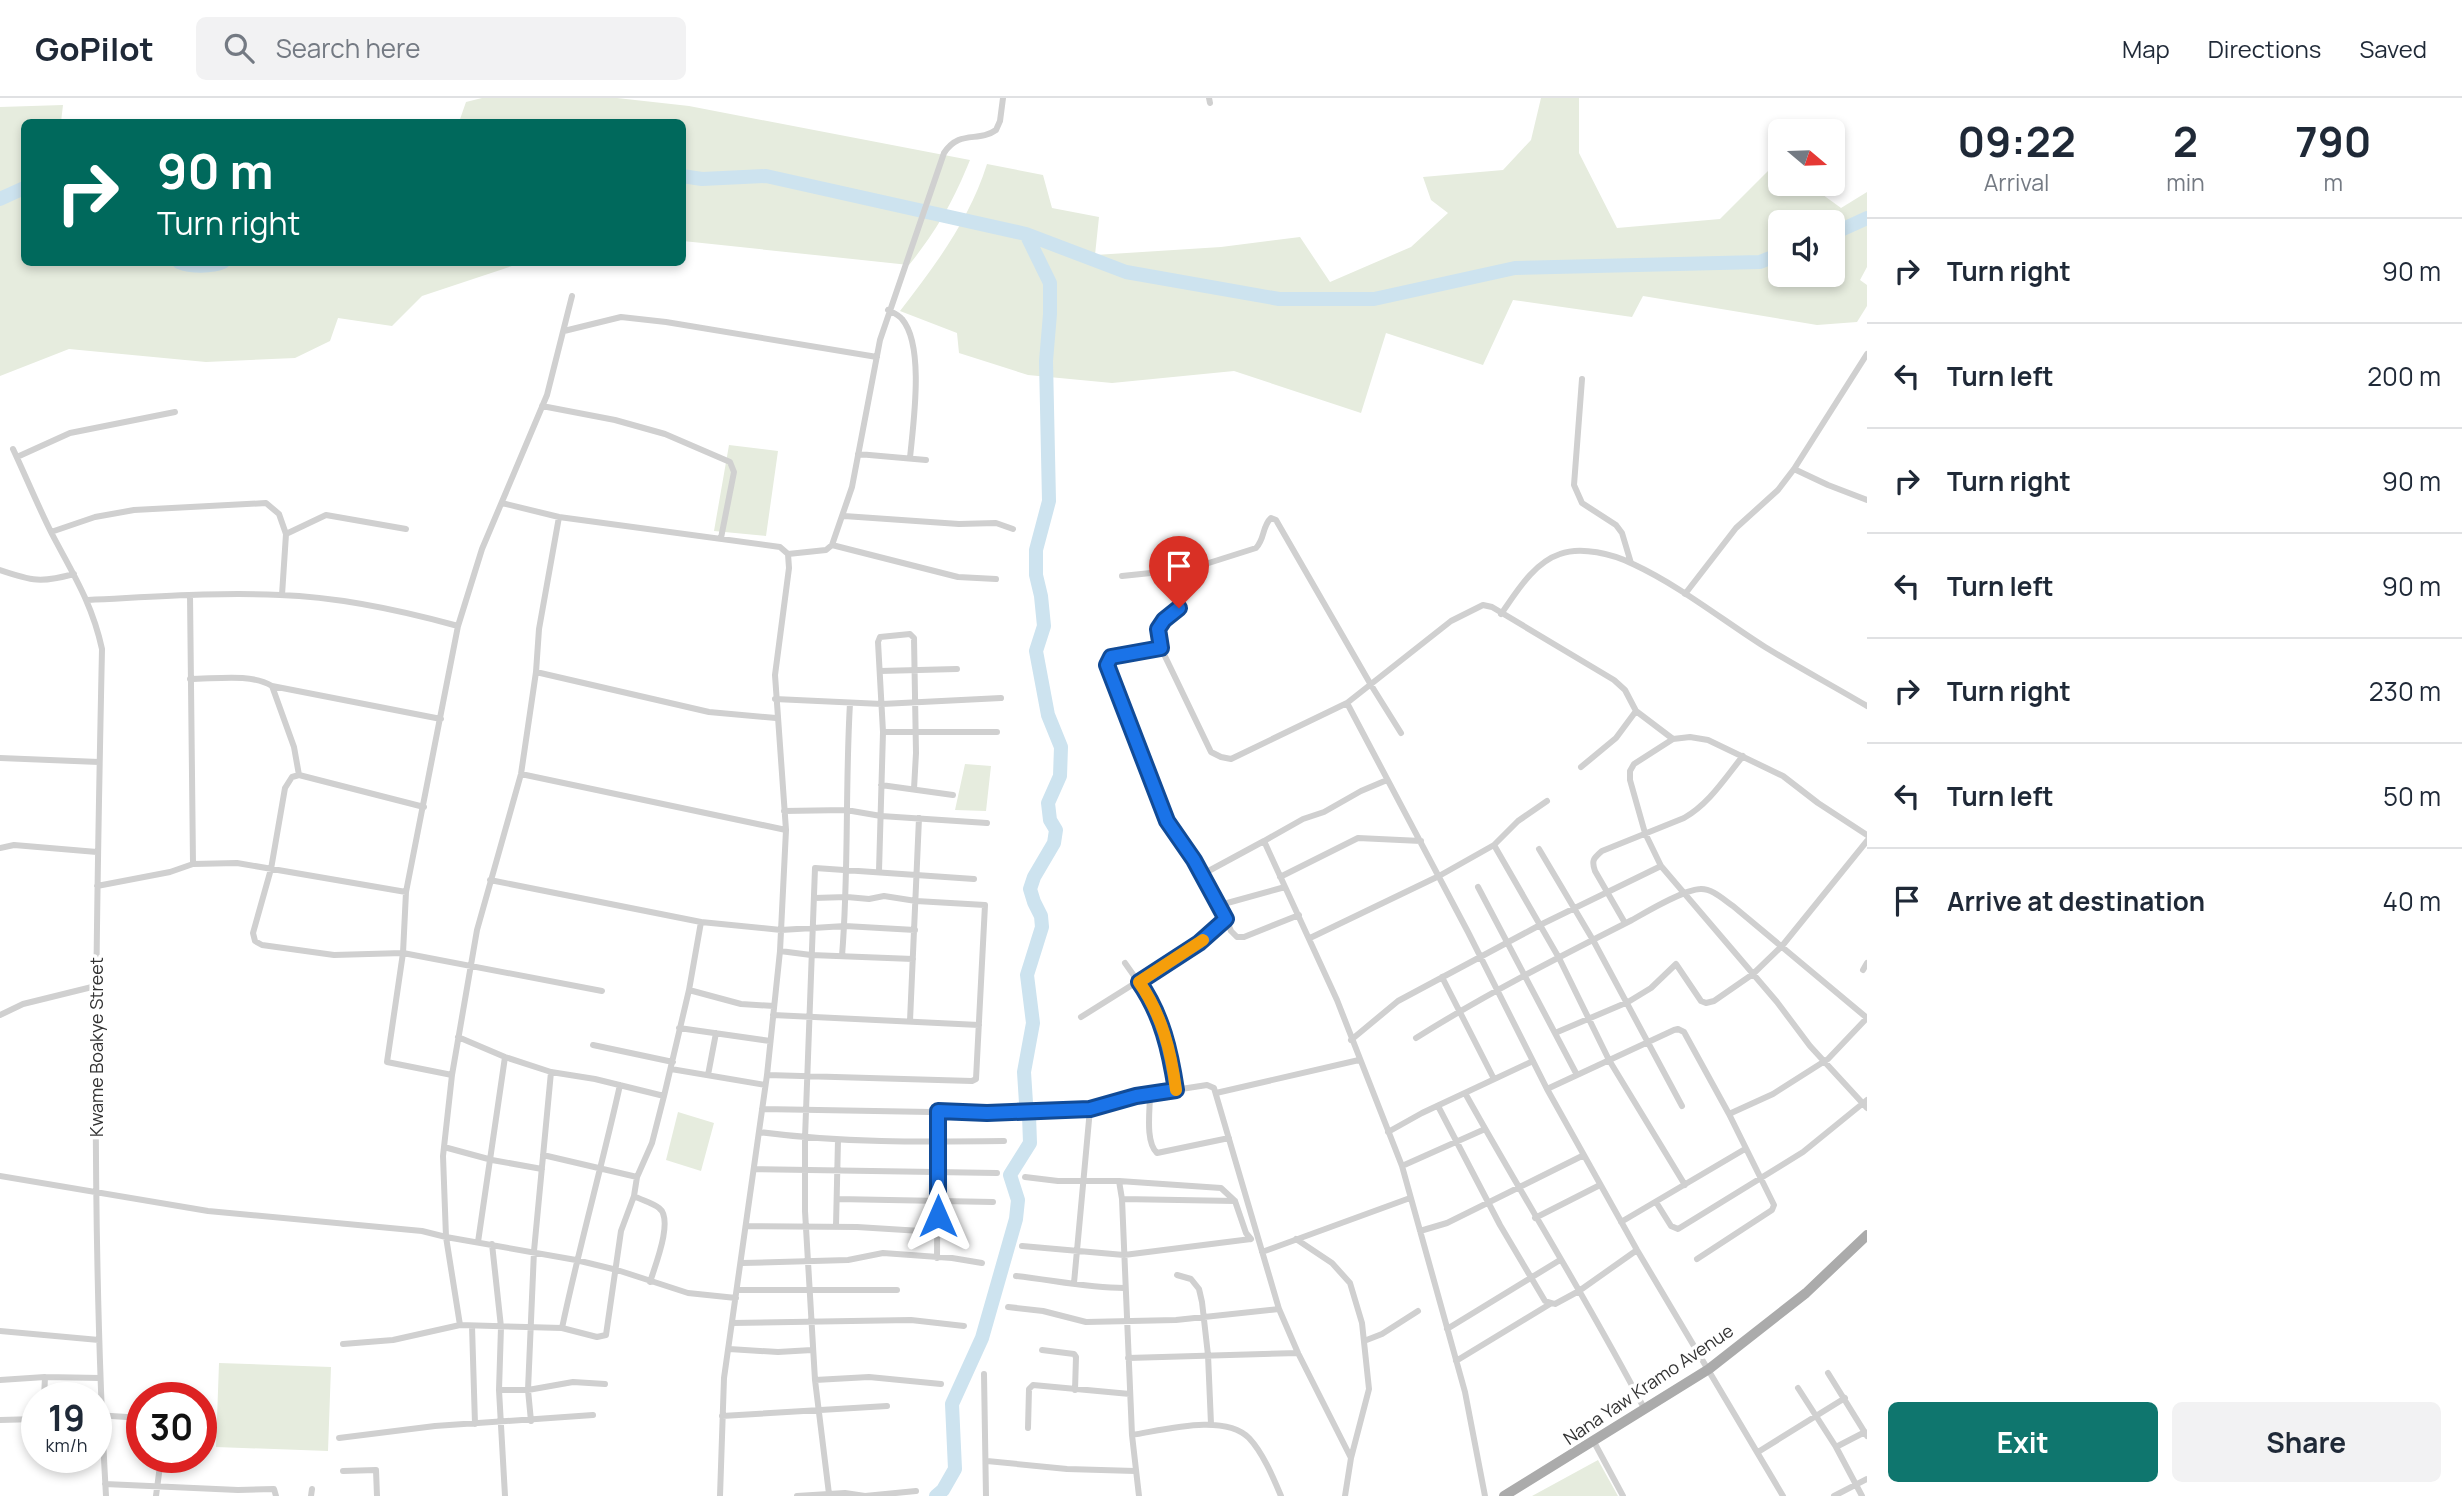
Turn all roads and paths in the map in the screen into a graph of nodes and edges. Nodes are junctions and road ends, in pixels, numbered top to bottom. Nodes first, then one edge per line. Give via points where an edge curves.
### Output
1 (1003, 98) edge
2 (572, 296) dead end
3 (888, 310) junction
4 (564, 331) junction
5 (1867, 354) edge
6 (877, 357) junction
7 (1582, 379) dead end
8 (542, 406) junction
9 (175, 412) dead end
10 (13, 449) dead end
11 (858, 454) junction
12 (17, 457) junction
13 (910, 458) junction
14 (926, 460) dead end
15 (1794, 469) junction
16 (1867, 500) edge
17 (502, 503) junction
18 (844, 516) junction
19 (559, 517) junction
20 (406, 529) dead end
21 (1013, 529) dead end
22 (51, 532) junction
23 (286, 534) junction
24 (721, 538) junction
25 (832, 545) junction
26 (788, 554) junction
27 (1631, 563) junction
28 (0, 570) edge
29 (74, 574) junction
30 (1174, 574) junction
31 (1122, 576) dead end
32 (996, 579) dead end
33 (1685, 594) junction
34 (190, 595) junction
35 (282, 595) junction
36 (88, 600) junction
37 (1501, 614) junction
38 (458, 625) junction
39 (1161, 648) junction
40 (914, 669) junction
41 (957, 669) dead end
42 (880, 671) junction
43 (536, 672) junction
44 (190, 680) junction
45 (1371, 685) junction
46 (272, 686) junction
47 (1001, 698) dead end
48 (775, 699) junction
49 (850, 704) junction
50 (883, 704) junction
51 (914, 704) junction
52 (1347, 704) junction
53 (1867, 706) edge
54 (1636, 712) junction
55 (776, 718) junction
56 (441, 719) junction
57 (883, 732) junction
58 (915, 732) junction
59 (997, 732) dead end
60 (1401, 733) dead end
61 (1673, 739) junction
62 (1743, 756) junction
63 (0, 758) edge
64 (99, 762) junction
65 (1581, 766) dead end
66 (521, 774) junction
67 (299, 775) junction
68 (1387, 780) junction
69 (881, 785) junction
70 (914, 789) junction
71 (953, 795) dead end
72 (1548, 801) dead end
73 (424, 807) junction
74 (846, 810) junction
75 (784, 811) junction
76 (881, 816) junction
77 (919, 818) junction
78 (987, 823) dead end
79 (786, 830) junction
80 (1645, 833) junction
81 (1867, 835) edge
82 (1264, 841) junction
83 (1421, 841) junction
84 (1867, 841) edge
85 (1494, 845) junction
86 (0, 848) edge
87 (1539, 849) dead end
88 (97, 852) junction
89 (193, 864) junction
90 (1661, 866) junction
91 (271, 869) junction
92 (846, 869) junction
93 (879, 871) junction
94 (918, 874) junction
95 (1203, 874) junction
96 (1439, 876) junction
97 (1280, 877) junction
98 (974, 879) dead end
99 (490, 880) junction
100 (96, 886) junction
101 (1285, 887) junction
102 (1478, 887) dead end
103 (406, 892) junction
104 (1607, 892) junction
105 (1684, 895) junction
106 (847, 897) junction
107 (814, 898) junction
108 (916, 901) junction
109 (1220, 905) junction
110 (1574, 907) junction
111 (1299, 915) junction
112 (1226, 919) junction
113 (701, 922) junction
114 (1625, 923) junction
115 (1540, 925) junction
116 (845, 926) junction
117 (812, 928) junction
118 (780, 930) junction
119 (915, 930) junction
120 (1310, 938) junction
121 (1593, 940) junction
122 (1508, 943) junction
123 (1782, 946) junction
124 (780, 951) junction
125 (403, 953) junction
126 (811, 955) junction
127 (842, 956) junction
128 (1481, 957) junction
129 (1559, 958) junction
130 (913, 959) junction
131 (1125, 962) dead end
132 (472, 968) junction
133 (1753, 974) junction
134 (1526, 975) junction
135 (1442, 977) junction
136 (1139, 982) junction
137 (96, 986) junction
138 (689, 990) junction
139 (1497, 990) junction
140 (602, 991) dead end
141 (1628, 1002) junction
142 (774, 1006) junction
143 (1459, 1011) junction
144 (0, 1015) edge
145 (773, 1015) junction
146 (810, 1016) junction
147 (1081, 1017) dead end
148 (1590, 1017) junction
149 (1867, 1018) edge
150 (910, 1021) junction
151 (979, 1025) junction
152 (679, 1028) junction
153 (716, 1033) junction
154 (1555, 1033) junction
155 (458, 1037) junction
156 (1416, 1038) dead end
157 (1351, 1040) junction
158 (770, 1041) junction
159 (1647, 1042) junction
160 (593, 1045) dead end
161 (505, 1057) junction
162 (1359, 1060) junction
163 (1609, 1060) junction
164 (1825, 1060) junction
165 (1533, 1061) junction
166 (672, 1065) junction
167 (551, 1072) junction
168 (452, 1075) junction
169 (708, 1075) junction
170 (767, 1075) junction
171 (1577, 1075) junction
172 (807, 1077) junction
173 (1494, 1079) junction
174 (621, 1085) junction
175 (765, 1085) junction
176 (1547, 1089) junction
177 (1176, 1090) junction
178 (1216, 1093) junction
179 (1465, 1093) junction
180 (1150, 1094) junction
181 (664, 1096) junction
182 (1866, 1104) edge
183 (1438, 1106) junction
184 (1682, 1106) dead end
185 (1090, 1109) junction
186 (762, 1110) junction
187 (806, 1110) junction
188 (938, 1111) junction
189 (1729, 1114) junction
190 (1485, 1129) junction
191 (759, 1132) junction
192 (1388, 1132) junction
193 (805, 1138) junction
194 (1229, 1138) junction
195 (838, 1140) junction
196 (1004, 1141) dead end
197 (1456, 1141) junction
198 (938, 1142) junction
199 (444, 1147) junction
200 (1745, 1149) junction
201 (543, 1155) junction
202 (1584, 1155) junction
203 (490, 1159) junction
204 (1402, 1166) junction
205 (542, 1168) junction
206 (601, 1169) junction
207 (754, 1169) junction
208 (804, 1170) junction
209 (837, 1170) junction
210 (938, 1173) junction
211 (997, 1173) dead end
212 (0, 1176) edge
213 (637, 1177) junction
214 (1025, 1177) dead end
215 (1760, 1180) junction
216 (1085, 1181) junction
217 (1119, 1181) junction
218 (1600, 1185) junction
219 (1685, 1185) junction
220 (1517, 1188) junction
221 (96, 1193) junction
222 (634, 1196) junction
223 (1410, 1198) junction
224 (836, 1199) junction
225 (1122, 1199) junction
226 (938, 1201) junction
227 (1235, 1201) junction
228 (993, 1202) dead end
229 (1488, 1202) junction
230 (1656, 1202) junction
231 (1535, 1218) junction
232 (1620, 1222) junction
233 (747, 1226) junction
234 (806, 1226) junction
235 (836, 1226) junction
236 (1420, 1231) junction
237 (937, 1232) junction
238 (1867, 1235) edge
239 (446, 1237) junction
240 (1251, 1239) junction
241 (1296, 1239) junction
242 (478, 1242) junction
243 (492, 1244) junction
244 (1022, 1246) dead end
245 (1261, 1249) junction
246 (1077, 1250) junction
247 (1637, 1250) junction
248 (534, 1251) junction
249 (1124, 1255) junction
250 (937, 1258) junction
251 (1697, 1259) dead end
252 (576, 1260) junction
253 (1560, 1260) junction
254 (809, 1262) junction
255 (742, 1263) junction
256 (982, 1263) dead end
257 (617, 1270) junction
258 (1177, 1275) dead end
259 (1016, 1276) dead end
260 (1532, 1279) junction
261 (650, 1282) junction
262 (1074, 1283) junction
263 (1124, 1288) junction
264 (897, 1290) dead end
265 (811, 1291) junction
266 (1579, 1291) junction
267 (737, 1294) junction
268 (1550, 1304) junction
269 (1008, 1307) dead end
270 (1279, 1309) junction
271 (1418, 1311) dead end
272 (1204, 1317) junction
273 (812, 1321) junction
274 (1126, 1322) junction
275 (732, 1323) junction
276 (460, 1325) junction
277 (472, 1326) junction
278 (501, 1326) junction
279 (964, 1326) dead end
280 (531, 1327) junction
281 (562, 1328) junction
282 (1447, 1329) junction
283 (0, 1331) edge
284 (99, 1340) junction
285 (1364, 1341) junction
286 (342, 1344) dead end
287 (729, 1349) junction
288 (812, 1350) junction
289 (1042, 1350) dead end
290 (1298, 1353) junction
291 (1208, 1355) junction
292 (1128, 1358) junction
293 (1456, 1361) junction
294 (1709, 1369) junction
295 (1828, 1373) dead end
296 (984, 1374) dead end
297 (45, 1377) junction
298 (100, 1378) junction
299 (0, 1380) edge
300 (815, 1381) junction
301 (45, 1382) edge
302 (100, 1382) edge
303 (605, 1384) dead end
304 (941, 1384) dead end
305 (1798, 1388) dead end
306 (499, 1390) junction
307 (528, 1390) junction
308 (1075, 1390) junction
309 (1130, 1394) junction
310 (1845, 1398) junction
311 (887, 1406) dead end
312 (817, 1409) junction
313 (1645, 1410) junction
314 (593, 1415) dead end
315 (1817, 1415) junction
316 (722, 1416) junction
317 (21, 1419) edge
318 (0, 1420) edge
319 (531, 1421) junction
320 (501, 1422) junction
321 (475, 1424) junction
322 (1210, 1424) junction
323 (1028, 1428) dead end
324 (1866, 1434) edge
325 (1132, 1435) junction
326 (339, 1438) dead end
327 (1594, 1442) junction
328 (1836, 1447) junction
329 (1758, 1452) junction
330 (1351, 1458) junction
331 (987, 1461) junction
332 (342, 1471) dead end
333 (1135, 1471) junction
334 (104, 1473) edge
335 (159, 1473) edge
336 (1867, 1479) edge
337 (105, 1484) junction
338 (1856, 1485) junction
339 (158, 1486) junction
340 (916, 1491) dead end
341 (829, 1494) junction
342 (106, 1496) edge
343 (156, 1496) edge
344 (276, 1496) edge
345 (377, 1496) edge
346 (505, 1496) edge
347 (720, 1496) edge
348 (797, 1496) edge
349 (986, 1496) edge
350 (1139, 1496) edge
351 (1281, 1496) edge
352 (1345, 1496) edge
353 (1485, 1496) edge
354 (1504, 1496) edge
355 (1623, 1496) edge
356 (1783, 1496) edge
357 (1834, 1496) edge
358 (1862, 1496) edge

1 - 3 street via 993,133 960,137 944,152
2 - 4 street
3 - 6 street
3 - 13 street via 902,319 912,340 917,393
4 - 6 street via 621,317
4 - 8 street
5 - 15 street
6 - 11 street
7 - 27 street via 1574,485 1582,503 1622,533
8 - 17 street
8 - 24 street via 665,434 730,462 734,472
9 - 12 street via 70,433
10 - 12 street, Kwame Boakye Street
11 - 13 street
11 - 18 street
12 - 22 street, Kwame Boakye Street
13 - 14 street
15 - 16 street
15 - 33 street via 1736,528
17 - 19 street
17 - 38 street
18 - 21 street via 996,523
18 - 25 street
19 - 24 street
19 - 43 street
20 - 23 street via 326,515
22 - 23 street via 134,510 256,502 266,503 279,514
22 - 29 street, Kwame Boakye Street
23 - 35 street
24 - 26 street via 779,547
25 - 26 street via 826,550
25 - 32 street via 958,577
26 - 48 street
27 - 33 street
27 - 37 street via 1597,552 1558,554 1525,580
28 - 29 street via 35,581
29 - 36 street, Kwame Boakye Street
30 - 31 street
30 - 39 street via 1181,603 1158,629
30 - 45 street via 1256,548 1267,522 1276,520
33 - 53 street
34 - 35 street
34 - 36 street
34 - 44 street
35 - 38 street via 349,602
36 - 64 street, Kwame Boakye Street via 102,649
37 - 45 street via 1483,605 1476,607 1451,621
37 - 54 street via 1614,680
38 - 56 street
39 - 52 street via 1211,752 1221,757 1231,759
39 - 95 street via 1111,657 1107,665 1163,812
40 - 41 street
40 - 42 street
40 - 42 street via 913,635 890,635 878,642
40 - 51 street
42 - 50 street
43 - 55 street via 709,712
43 - 66 street
44 - 46 street via 252,679
44 - 89 street
45 - 52 street
45 - 60 street
46 - 56 street
46 - 67 street
47 - 51 street
48 - 49 street
48 - 55 street
49 - 50 street
49 - 74 street
50 - 51 street
50 - 57 street
51 - 58 street
52 - 68 street
54 - 61 street
54 - 65 street via 1616,738
55 - 75 street
56 - 73 street
57 - 58 street
57 - 69 street
58 - 59 street
58 - 70 street
61 - 62 street via 1708,740
61 - 80 street via 1630,771
62 - 80 street via 1695,812
62 - 81 street via 1783,776
63 - 64 street
64 - 88 street, Kwame Boakye Street
66 - 79 street
66 - 99 street
67 - 73 street
67 - 91 street via 285,788
68 - 82 street
68 - 83 street
69 - 70 street
69 - 76 street
70 - 71 street
72 - 85 street
73 - 103 street
74 - 75 street
74 - 76 street
74 - 92 street
75 - 79 street
76 - 77 street
76 - 93 street
77 - 78 street
77 - 94 street
79 - 118 street
80 - 90 street
80 - 104 street via 1602,850 1594,858 1595,871
82 - 95 street
82 - 97 street
83 - 96 street
83 - 97 street via 1358,838
84 - 123 street
85 - 96 street
85 - 115 street
86 - 88 street via 14,845
87 - 110 street
88 - 100 street, Kwame Boakye Street
89 - 91 street via 237,863
89 - 100 street
90 - 104 street
90 - 105 street
91 - 103 street
91 - 125 street via 253,933 255,941 334,955
92 - 93 street
92 - 106 street
92 - 107 street via 815,868
93 - 94 street
94 - 98 street
94 - 108 street
95 - 109 street
96 - 120 street
96 - 128 street
97 - 101 street
99 - 113 street
99 - 132 street
100 - 137 street, Kwame Boakye Street
101 - 109 street
101 - 111 street
102 - 122 street
103 - 125 street
104 - 110 street
104 - 114 street
105 - 114 street
105 - 123 street via 1699,889 1713,893
105 - 133 street
106 - 107 street
106 - 108 street via 894,896
106 - 116 street
107 - 117 street
108 - 119 street
108 - 151 street via 986,907
109 - 112 street
110 - 115 street
110 - 121 street
111 - 112 street via 1244,937 1237,937
111 - 120 street
112 - 136 street via 1199,943
113 - 118 street
113 - 138 street
114 - 121 street
115 - 122 street
115 - 129 street
116 - 117 street
116 - 119 street
116 - 127 street
117 - 118 street
117 - 126 street
118 - 124 street
119 - 130 street
120 - 157 street
121 - 129 street
121 - 141 street
122 - 128 street
122 - 134 street
123 - 133 street
123 - 149 street
124 - 126 street
124 - 142 street
125 - 132 street
125 - 168 street via 387,1062
126 - 127 street
126 - 146 street
127 - 130 street
128 - 135 street
128 - 139 street
129 - 134 street
129 - 148 street
130 - 150 street
131 - 136 street
132 - 140 street
132 - 155 street
133 - 141 street via 1706,1003 1676,964
133 - 164 street
134 - 139 street
134 - 154 street
135 - 143 street
135 - 157 street via 1398,1001
136 - 147 street
136 - 177 street via 1169,1046
137 - 144 street via 23,1004
137 - 221 street, Kwame Boakye Street
138 - 142 street via 741,1004
138 - 152 street
139 - 143 street
139 - 165 street
141 - 148 street
141 - 159 street
142 - 145 street
143 - 156 street
143 - 173 street
145 - 146 street
145 - 158 street
146 - 150 street
146 - 172 street
148 - 154 street
148 - 163 street
149 - 164 street
150 - 151 street
151 - 172 street via 975,1081
152 - 153 street
152 - 166 street
153 - 158 street
153 - 169 street
154 - 171 street
155 - 161 street
155 - 168 street
157 - 162 street
158 - 170 street
159 - 163 street
159 - 184 street
159 - 189 street via 1681,1030
160 - 166 street
161 - 167 street
161 - 203 street
162 - 178 street
162 - 192 street
163 - 171 street
163 - 219 street
164 - 182 street
164 - 189 street via 1773,1094
165 - 173 street
165 - 176 street
166 - 169 street
166 - 181 street
167 - 174 street
167 - 201 street
168 - 199 street
169 - 175 street
170 - 172 street
170 - 175 street
171 - 176 street
172 - 187 street
173 - 179 street
174 - 181 street
174 - 206 street
175 - 186 street
176 - 202 street
177 - 178 street via 1207,1085
177 - 180 street
178 - 194 street
179 - 183 street
179 - 190 street
180 - 185 street
180 - 194 street via 1151,1139 1157,1153
181 - 213 street
182 - 215 street
183 - 192 street
183 - 197 street
185 - 188 street
185 - 216 street
186 - 187 street
186 - 191 street
187 - 188 street
187 - 193 street
188 - 198 street
189 - 200 street
190 - 197 street
190 - 220 street
191 - 193 street
191 - 207 street
192 - 204 street
193 - 195 street
193 - 208 street
194 - 245 street
195 - 198 street
195 - 209 street
196 - 198 street
197 - 204 street
197 - 229 street
198 - 210 street
199 - 203 street
199 - 239 street
200 - 215 street
200 - 219 street
201 - 205 street
201 - 206 street
202 - 218 street
202 - 220 street
203 - 205 street
203 - 242 street
204 - 223 street
205 - 248 street
206 - 213 street
206 - 252 street
207 - 208 street
207 - 233 street
208 - 209 street
208 - 234 street
209 - 210 street
209 - 224 street
210 - 211 street
210 - 226 street
212 - 221 street
213 - 222 street
214 - 216 street
215 - 230 street via 1678,1229 1671,1226
215 - 251 street via 1774,1208
216 - 217 street
216 - 246 street
217 - 225 street
217 - 227 street via 1215,1186
218 - 231 street
218 - 232 street
219 - 230 street
220 - 229 street
220 - 231 street
221 - 239 street via 208,1211 415,1230
221 - 284 street, Kwame Boakye Street
222 - 257 street via 621,1231
222 - 261 street via 660,1208 666,1217
223 - 236 street
223 - 241 street
224 - 226 street
224 - 235 street
225 - 227 street
225 - 249 street
226 - 228 street
226 - 237 street
227 - 240 street
229 - 236 street
229 - 260 street
230 - 232 street
231 - 253 street
232 - 247 street
233 - 234 street
233 - 255 street
234 - 235 street
234 - 254 street
235 - 237 street
236 - 282 street
237 - 250 street
238 - 294 main road, Nana Yaw Kramo Avenue via 1806,1293
239 - 242 street
239 - 276 street
240 - 245 street
240 - 249 street
241 - 245 street
241 - 285 street via 1332,1263 1350,1283
242 - 243 street
243 - 248 street
243 - 278 street
244 - 246 street
245 - 270 street
246 - 249 street
246 - 262 street
247 - 266 street
247 - 294 street
248 - 252 street
248 - 280 street
249 - 263 street
250 - 254 street via 883,1254
250 - 256 street
252 - 257 street
252 - 281 street
253 - 260 street
253 - 266 street
254 - 255 street
254 - 265 street
255 - 267 street
257 - 261 street
257 - 281 street via 606,1335
258 - 272 street via 1191,1279 1199,1289
259 - 262 street
260 - 268 street
260 - 282 street
261 - 267 street via 688,1293
262 - 263 street
263 - 274 street
264 - 265 street
265 - 267 street
265 - 273 street
266 - 268 street
266 - 313 street
267 - 275 street
268 - 293 street
269 - 274 street via 1086,1322
270 - 272 street
270 - 290 street
271 - 285 street
272 - 274 street
272 - 291 street
273 - 275 street
273 - 279 street via 911,1320
273 - 288 street
274 - 292 street
275 - 287 street
276 - 277 street
276 - 286 street via 393,1340
277 - 278 street
277 - 321 street
278 - 280 street
278 - 306 street
280 - 281 street
280 - 307 street
282 - 293 street
283 - 284 street
284 - 298 street, Kwame Boakye Street
285 - 330 street via 1369,1390
287 - 288 street
287 - 316 street
288 - 300 street
289 - 308 street via 1074,1354
290 - 291 street
290 - 330 street
291 - 292 street
291 - 322 street
292 - 309 street
293 - 353 street
294 - 313 main road, Nana Yaw Kramo Avenue
294 - 329 street
295 - 310 street
296 - 331 street
297 - 298 street
297 - 299 street
297 - 301 street
298 - 302 street, Kwame Boakye Street
300 - 304 street via 869,1377
300 - 312 street
303 - 307 street via 573,1382
305 - 315 street
306 - 307 street
306 - 320 street
307 - 319 street
308 - 309 street
308 - 323 street via 1030,1387
309 - 325 street
310 - 315 street
310 - 324 street
311 - 312 street
312 - 316 street
312 - 341 street
313 - 327 main road, Nana Yaw Kramo Avenue
314 - 319 street
315 - 328 street
315 - 329 street
316 - 347 street
317 - 318 street
319 - 320 street
320 - 321 street
320 - 346 street
321 - 326 street
322 - 325 street
322 - 351 street via 1230,1427 1248,1437
324 - 328 street
325 - 333 street
327 - 354 main road, Nana Yaw Kramo Avenue
327 - 355 street
328 - 338 street
329 - 356 street
330 - 352 street
331 - 333 street
331 - 349 street
332 - 345 street via 376,1470
333 - 350 street
334 - 337 street, Kwame Boakye Street
335 - 339 street
336 - 338 street
337 - 339 street
337 - 342 street, Kwame Boakye Street
338 - 357 street
338 - 358 street
339 - 343 street
339 - 344 street via 274,1489
340 - 341 street
341 - 348 street

